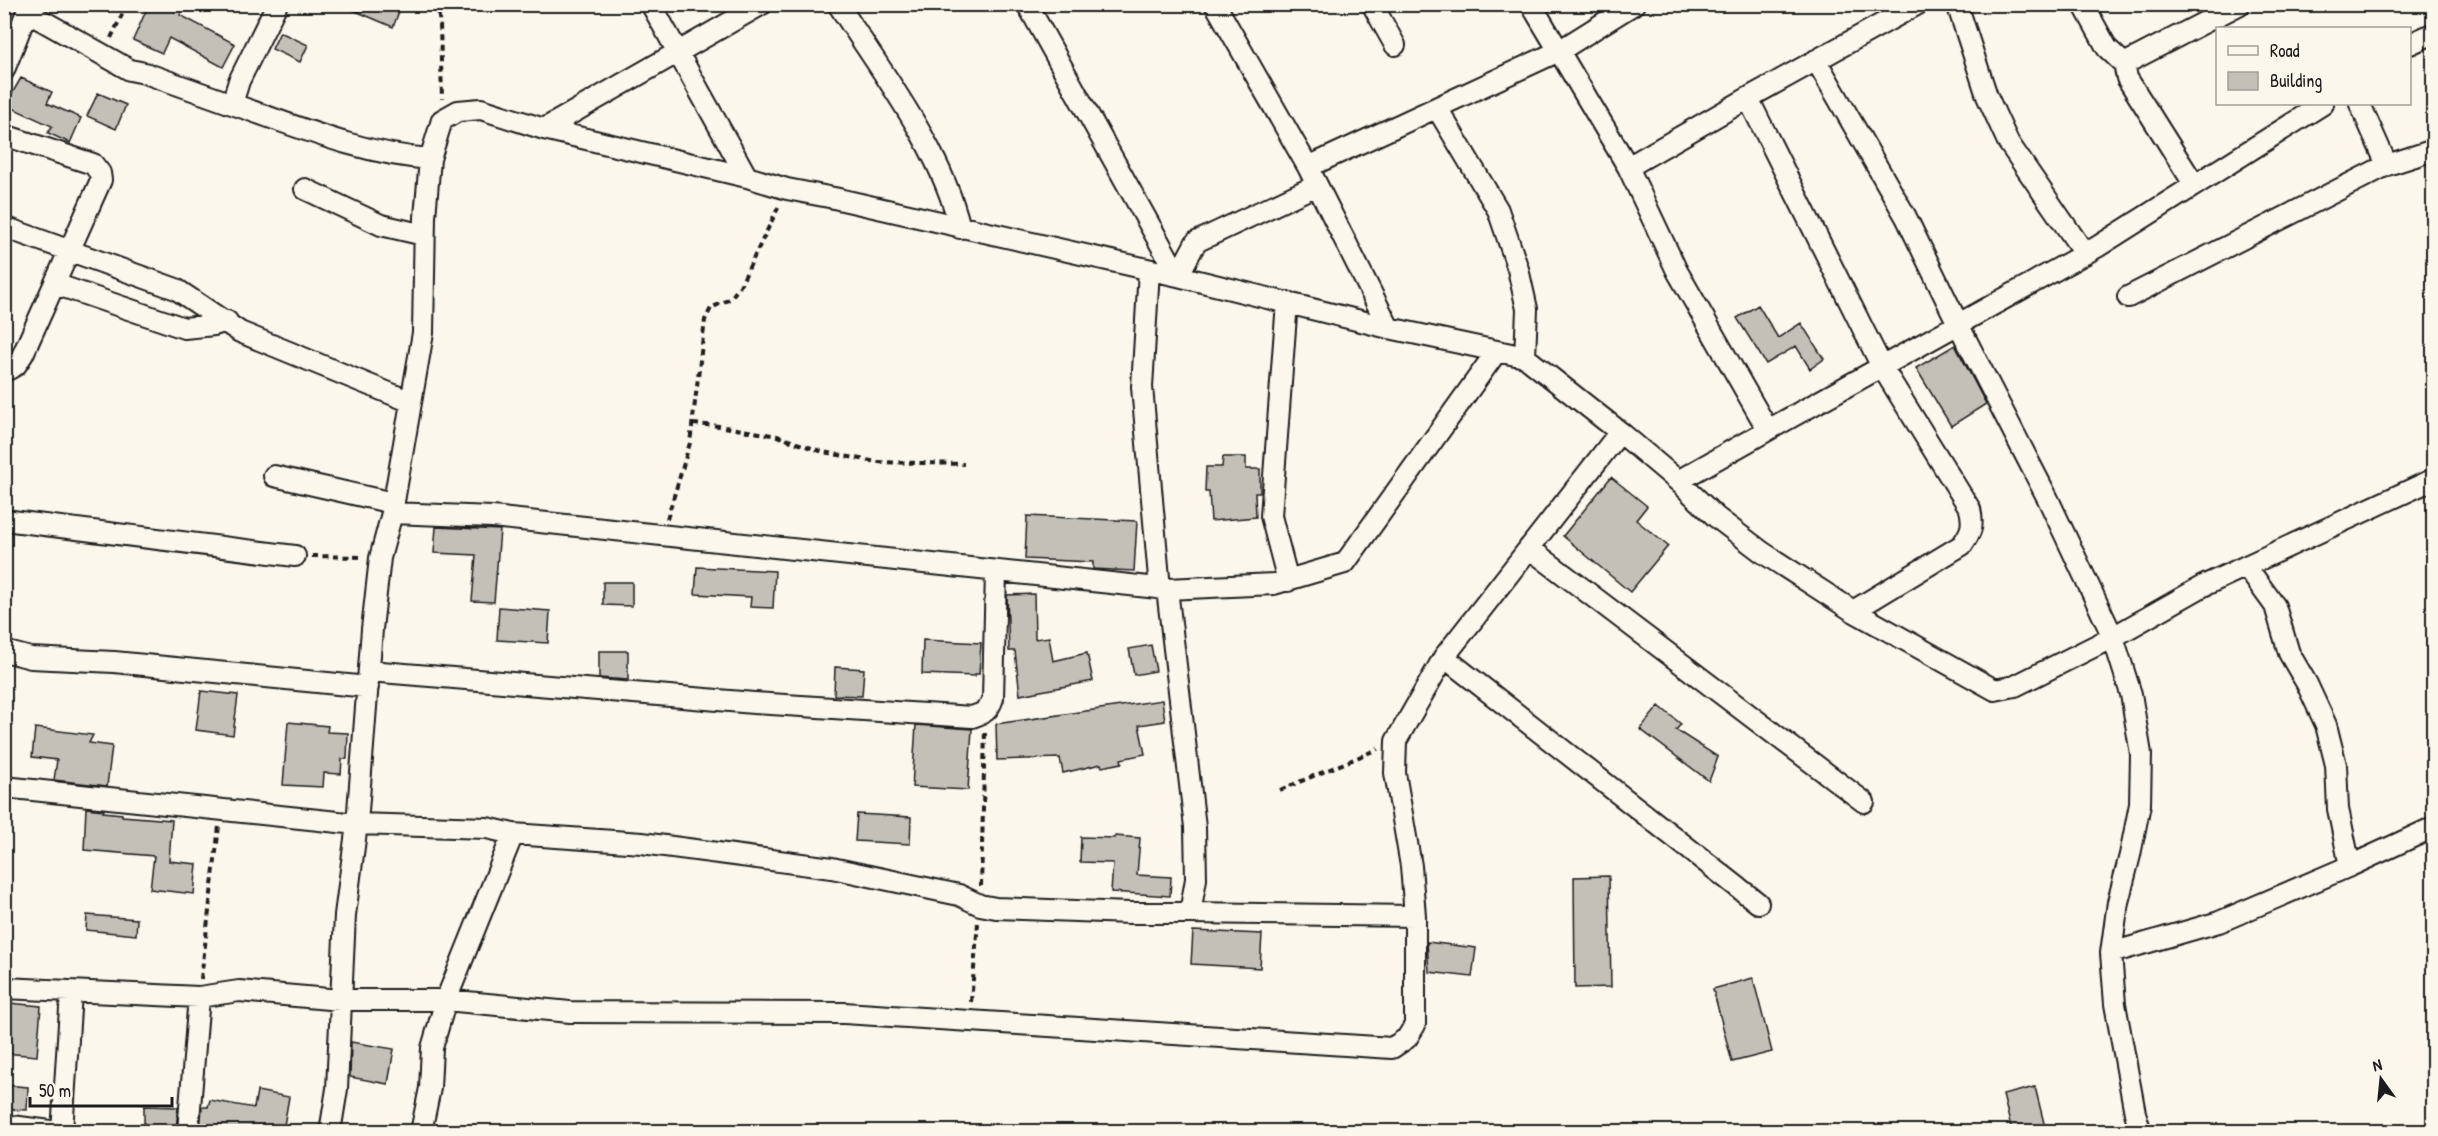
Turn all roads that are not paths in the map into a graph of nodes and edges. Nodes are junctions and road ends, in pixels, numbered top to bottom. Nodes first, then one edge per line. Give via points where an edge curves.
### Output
1 (277, 4) edge
2 (651, 4) edge
3 (762, 4) edge
4 (838, 4) edge
5 (1027, 4) edge
6 (1215, 4) edge
7 (1372, 4) edge
8 (1532, 4) edge
9 (1634, 4) edge
10 (1918, 4) edge
11 (1957, 4) edge
12 (2083, 4) edge
13 (2240, 4) edge
14 (28, 8) edge
15 (2433, 33) edge
16 (2411, 43) edge
17 (1395, 45) dead end
18 (1559, 51) junction
19 (678, 52) junction
20 (1816, 60) junction
21 (2124, 64) junction
22 (4, 70) edge
23 (1748, 98) junction
24 (232, 104) junction
25 (2321, 105) edge
26 (2360, 105) edge
27 (1437, 108) junction
28 (544, 129) junction
29 (4, 135) edge
30 (2433, 150) edge
31 (430, 159) junction
32 (2387, 165) junction
33 (1308, 167) junction
34 (1628, 167) junction
35 (747, 177) junction
36 (2194, 184) junction
37 (1317, 185) junction
38 (305, 189) dead end
39 (4, 227) edge
40 (960, 228) junction
41 (424, 235) junction
42 (70, 250) junction
43 (2085, 254) junction
44 (1149, 270) junction
45 (1178, 276) junction
46 (55, 284) junction
47 (2128, 297) dead end
48 (1287, 302) junction
49 (227, 321) junction
50 (1958, 324) junction
51 (1389, 328) junction
52 (1497, 351) junction
53 (1525, 357) junction
54 (4, 367) edge
55 (1882, 367) junction
56 (411, 402) junction
57 (1768, 430) junction
58 (1620, 432) junction
59 (274, 476) dead end
60 (2433, 479) edge
61 (1678, 481) junction
62 (392, 508) junction
63 (4, 520) edge
64 (1529, 548) junction
65 (295, 556) road end
66 (2246, 566) junction
67 (996, 571) junction
68 (1288, 581) junction
69 (1164, 589) junction
70 (1853, 611) junction
71 (2113, 638) junction
72 (4, 651) edge
73 (1444, 657) junction
74 (368, 679) junction
75 (4, 787) edge
76 (1864, 802) dead end
77 (357, 824) junction
78 (2433, 826) edge
79 (513, 834) junction
80 (2350, 866) junction
81 (1758, 903) dead end
82 (1190, 913) junction
83 (1415, 916) junction
84 (2111, 952) junction
85 (4, 988) edge
86 (72, 993) junction
87 (199, 997) junction
88 (340, 1000) junction
89 (446, 1000) junction
90 (4, 1125) edge
91 (60, 1131) edge
92 (188, 1131) edge
93 (330, 1131) edge
94 (421, 1131) edge
95 (2141, 1131) edge

1 - 24 street via 239,81
2 - 19 street
3 - 19 street
4 - 40 street via 940,168
5 - 45 street
6 - 33 street
7 - 17 street
8 - 18 street
9 - 18 street
10 - 20 street
11 - 43 street via 1987,96 2008,142
12 - 21 street via 2107,48
13 - 21 street
14 - 22 street
14 - 24 street via 130,70
15 - 16 street
18 - 27 street
18 - 34 street
19 - 28 street
19 - 35 street
20 - 23 street
20 - 50 street via 1906,218
21 - 36 street via 2127,78
23 - 34 street
23 - 55 street
24 - 31 street via 341,142 399,157
25 - 36 street
26 - 32 street
27 - 33 street
27 - 53 street via 1498,210 1527,309
28 - 31 street via 481,109 458,111 442,120
28 - 35 street
29 - 42 street via 93,164 100,173 101,180
30 - 32 street
31 - 41 street
32 - 47 street
33 - 37 street
34 - 57 street via 1677,271
35 - 40 street
36 - 43 street
37 - 45 street via 1196,242
37 - 51 street
38 - 41 street via 381,225
39 - 42 street
40 - 44 street
41 - 56 street via 423,333
42 - 46 street
42 - 49 street via 176,289
43 - 50 street
44 - 45 street
44 - 69 street via 1142,387
45 - 48 street
46 - 49 street via 184,328
46 - 54 street via 23,354 16,365
48 - 51 street
48 - 68 street via 1271,516
49 - 56 street via 240,332
50 - 55 street
50 - 71 street via 2048,499
51 - 52 street
52 - 53 street
52 - 68 street via 1345,563
53 - 58 street
55 - 57 street
55 - 70 street via 1970,509 1972,530 1962,545
56 - 62 street
57 - 61 street
58 - 61 street
58 - 64 street
59 - 62 street
60 - 66 street
61 - 70 street via 1762,552
62 - 67 street
62 - 74 street via 380,558
63 - 65 street
64 - 73 street
64 - 76 street
66 - 71 street
66 - 80 street via 2275,606 2289,653 2326,725 2336,765 2338,809
67 - 69 street
67 - 74 street via 993,698 985,713 972,717
68 - 69 street
69 - 82 street via 1195,827 1196,879
70 - 71 street via 1995,690 2015,686
71 - 84 street via 2132,694 2141,754 2140,804
72 - 74 street via 31,658
73 - 81 street
73 - 83 street via 1396,741 1395,773
74 - 77 street
75 - 77 street
77 - 79 street via 487,828
77 - 88 street via 345,915
78 - 80 street
79 - 82 street via 642,843 832,868 959,895 996,908
79 - 89 street
80 - 84 street via 2220,922
82 - 83 street
83 - 89 street via 1415,1025 1407,1038 1392,1048 844,1013 570,1012
84 - 95 street via 2115,1004
85 - 86 street
86 - 87 street
86 - 91 street
87 - 88 street via 239,991
87 - 92 street
88 - 89 street
88 - 93 street via 337,1089
89 - 94 street via 432,1048 430,1088
90 - 91 street

